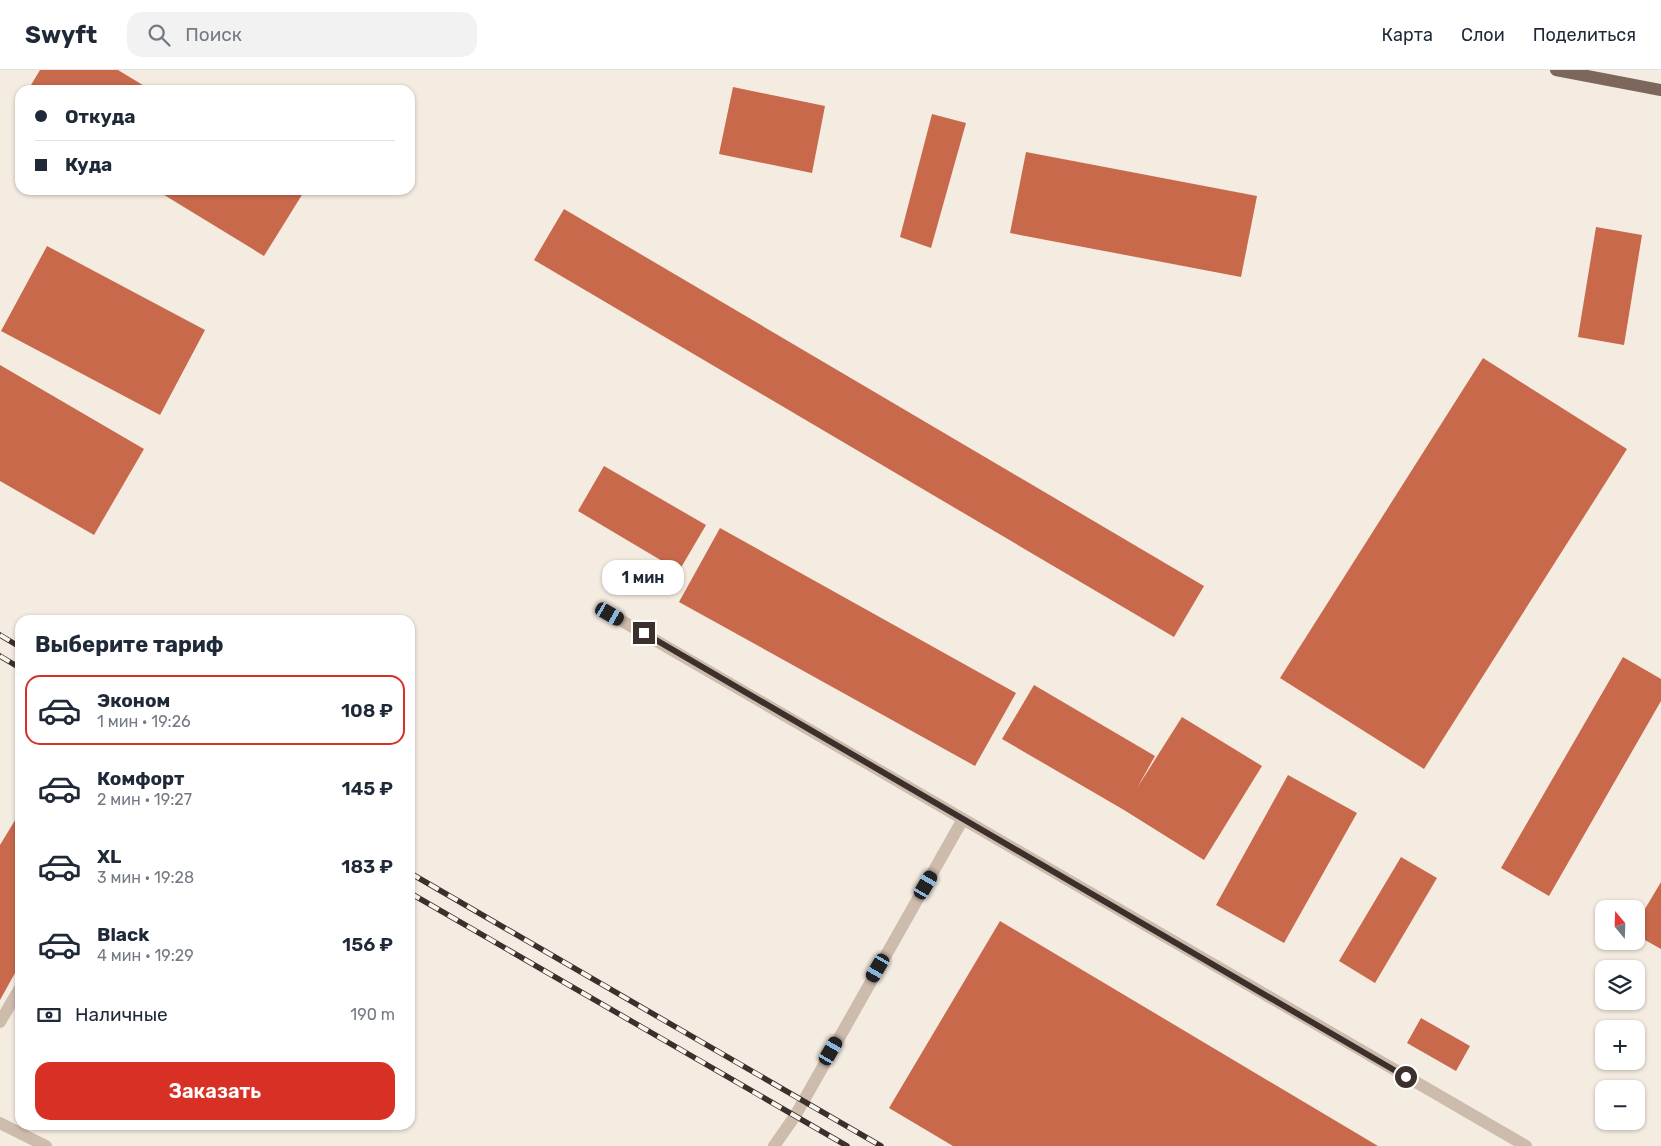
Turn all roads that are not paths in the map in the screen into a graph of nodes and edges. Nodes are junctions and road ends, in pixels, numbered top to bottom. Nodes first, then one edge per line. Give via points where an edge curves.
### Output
1 (1556, 70) edge
2 (1661, 90) edge
3 (610, 614) dead end
4 (963, 819) junction
5 (15, 996) edge
6 (0, 1022) edge
7 (0, 1123) edge
8 (46, 1146) edge
9 (774, 1146) edge
10 (1526, 1146) edge

1 - 2 main road
3 - 4 lane
4 - 9 lane via 795,1116
4 - 10 lane
5 - 6 lane
7 - 8 lane

